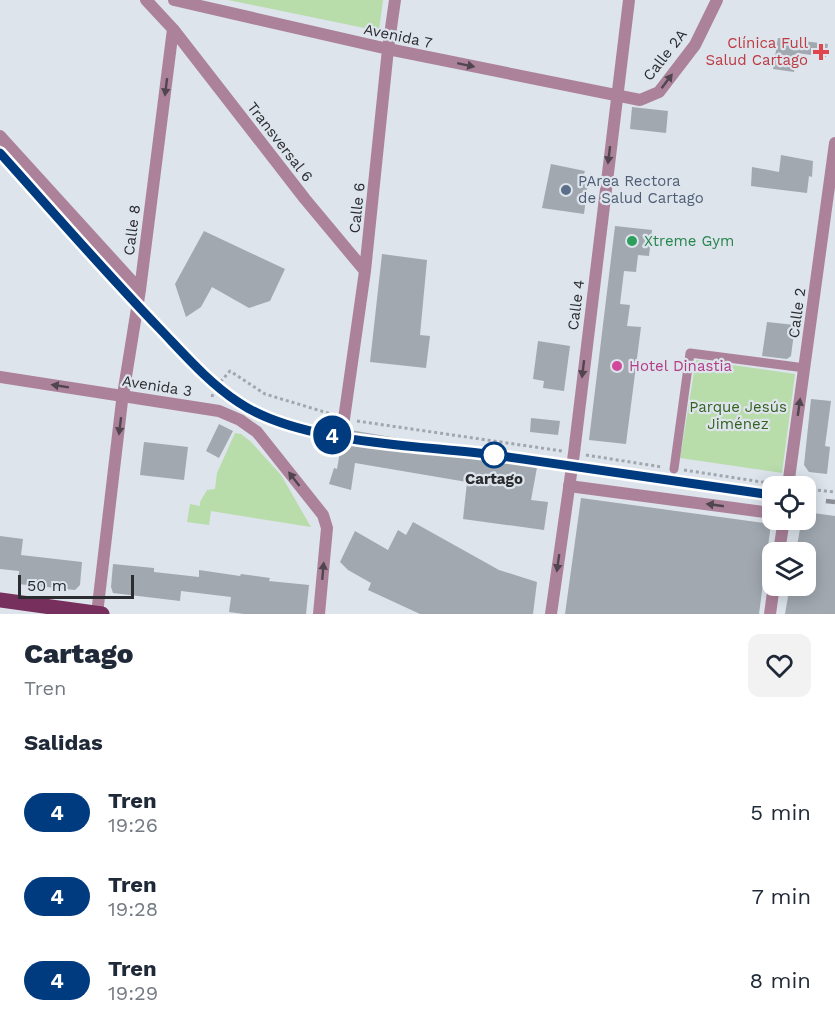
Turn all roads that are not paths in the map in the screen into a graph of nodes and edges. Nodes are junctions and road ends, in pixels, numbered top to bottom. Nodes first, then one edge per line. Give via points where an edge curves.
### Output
1 (146, 0) edge
2 (174, 0) edge
3 (395, 0) edge
4 (629, 0) edge
5 (717, 0) edge
6 (173, 29) junction
7 (388, 49) junction
8 (616, 97) junction
9 (0, 136) edge
10 (835, 143) edge
11 (366, 271) junction
12 (140, 290) junction
13 (805, 368) junction
14 (0, 377) edge
15 (123, 397) junction
16 (344, 419) road end
17 (674, 469) dead end
18 (790, 476) edge
19 (569, 486) junction
20 (762, 512) edge
21 (772, 596) edge
22 (0, 600) edge
23 (22, 608) edge
24 (97, 614) edge
25 (102, 614) edge
26 (319, 614) edge
27 (551, 614) edge
28 (770, 614) edge

1 - 6 street, Transversal 6
2 - 7 street, Avenida 7
3 - 7 street, Calle 6
4 - 8 street, Calle 4
8 -> 5 street, Calle 2A via 640,100 659,92 694,45
6 - 11 street, Transversal 6
6 -> 12 street, Calle 8
7 -> 8 street, Avenida 7
7 - 11 street, Calle 6
8 -> 19 street, Calle 4
9 - 12 street
10 - 13 street, Calle 2
11 - 16 street, Calle 6
12 - 15 street, Calle 8
13 - 17 lane via 690,353
18 -> 13 street, Calle 2
15 -> 14 street, Avenida 3
15 -> 24 street, Calle 8
26 -> 15 street, Avenida 3 via 327,528 323,515 257,432 219,411
20 -> 19 street
19 -> 27 street, Calle 4
21 - 28 street
22 - 23 main road
23 - 24 main road
24 - 25 main road

